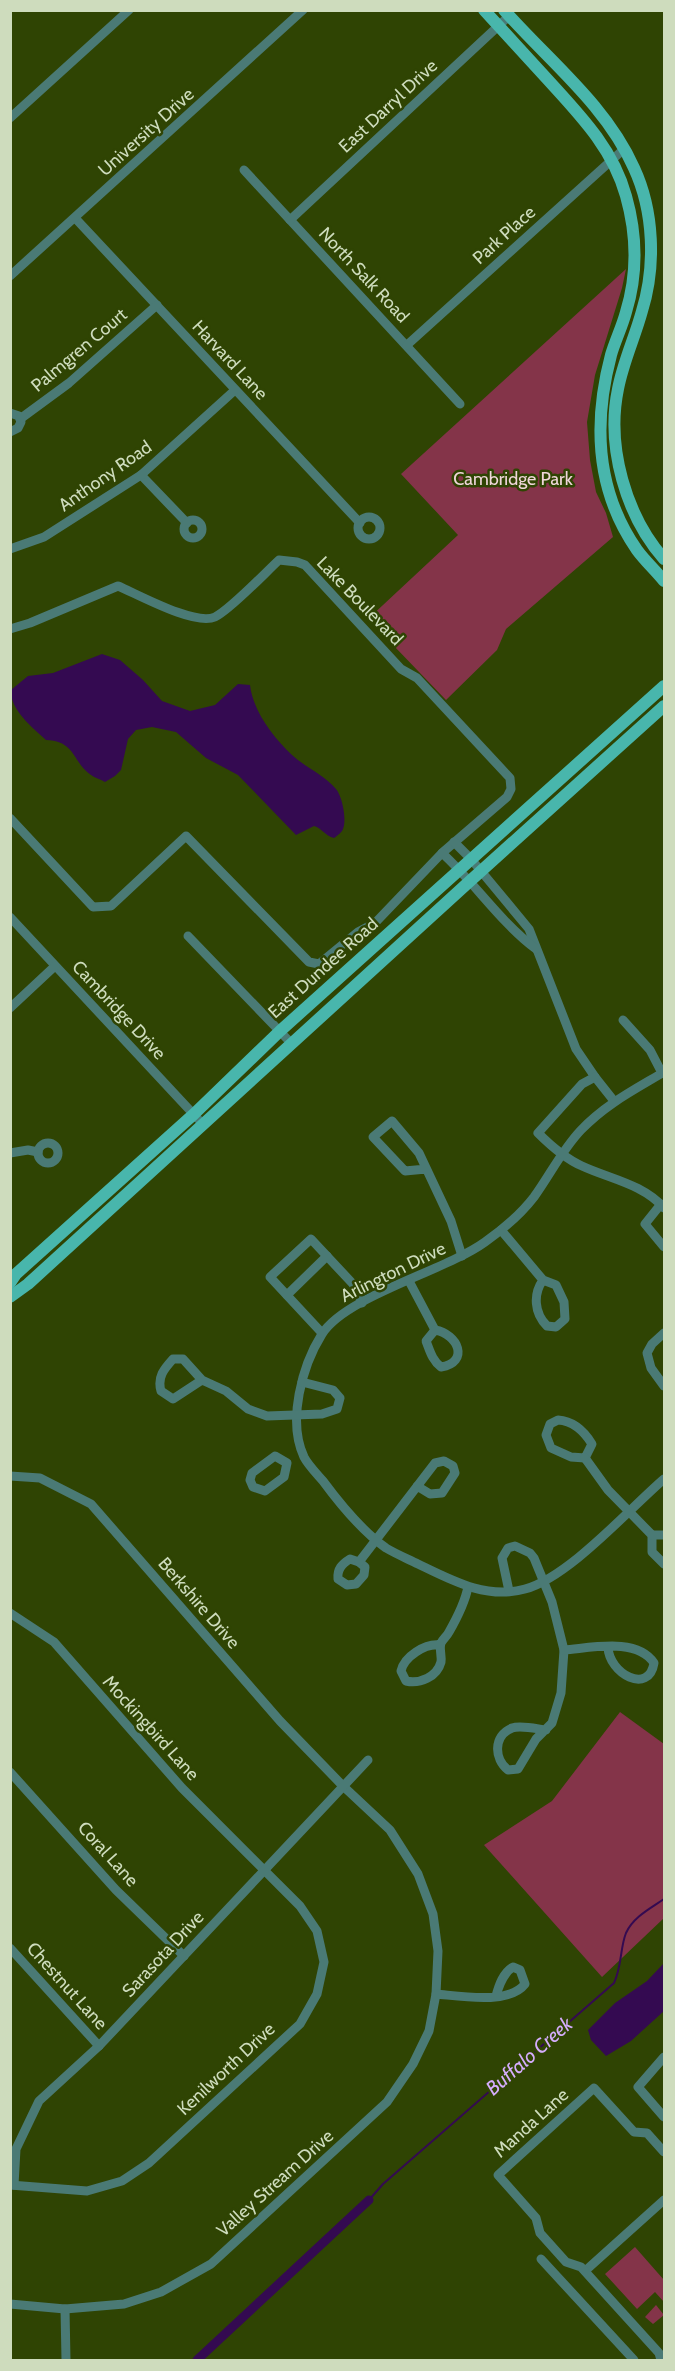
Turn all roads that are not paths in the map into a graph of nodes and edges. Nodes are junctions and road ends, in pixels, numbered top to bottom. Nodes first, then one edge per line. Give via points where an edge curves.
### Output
1 (129, 10) edge
2 (303, 10) edge
3 (484, 10) edge
4 (506, 13) edge
5 (498, 25) junction
6 (10, 118) edge
7 (624, 149) junction
8 (612, 160) junction
9 (244, 170) dead end
10 (76, 219) junction
11 (290, 220) junction
12 (10, 276) edge
13 (157, 305) junction
14 (407, 345) junction
15 (236, 390) junction
16 (460, 404) dead end
17 (10, 412) edge
18 (20, 419) junction
19 (10, 432) edge
20 (141, 475) junction
21 (187, 523) dead end
22 (360, 523) dead end
23 (10, 549) edge
24 (664, 560) edge
25 (664, 581) edge
26 (10, 629) edge
27 (664, 686) edge
28 (664, 706) edge
29 (10, 818) edge
30 (454, 842) junction
31 (442, 853) junction
32 (471, 859) junction
33 (460, 869) junction
34 (481, 871) junction
35 (470, 881) junction
36 (10, 917) edge
37 (188, 936) dead end
38 (536, 949) junction
39 (55, 966) junction
40 (10, 1008) edge
41 (623, 1020) dead end
42 (280, 1030) junction
43 (292, 1044) junction
44 (663, 1073) edge
45 (595, 1077) junction
46 (614, 1101) junction
47 (194, 1114) junction
48 (204, 1125) junction
49 (38, 1152) dead end
50 (10, 1153) edge
51 (563, 1154) junction
52 (426, 1169) junction
53 (663, 1206) edge
54 (501, 1230) junction
55 (664, 1247) edge
56 (327, 1256) junction
57 (462, 1256) junction
58 (543, 1280) junction
59 (410, 1281) junction
60 (10, 1283) edge
61 (287, 1295) junction
62 (10, 1297) edge
63 (362, 1303) junction
64 (435, 1330) dead end
65 (322, 1333) junction
66 (664, 1334) edge
67 (661, 1372) edge
68 (202, 1380) junction
69 (302, 1382) junction
70 (664, 1386) edge
71 (296, 1415) junction
72 (304, 1457) junction
73 (585, 1458) junction
74 (287, 1463) dead end
75 (10, 1476) edge
76 (664, 1479) edge
77 (417, 1486) dead end
78 (630, 1511) junction
79 (652, 1535) junction
80 (664, 1535) edge
81 (376, 1539) junction
82 (359, 1562) dead end
83 (664, 1564) edge
84 (544, 1580) junction
85 (468, 1587) junction
86 (509, 1591) junction
87 (10, 1613) edge
88 (440, 1645) junction
89 (609, 1647) junction
90 (564, 1650) junction
91 (546, 1730) junction
92 (368, 1760) dead end
93 (10, 1772) edge
94 (343, 1786) junction
95 (263, 1870) junction
96 (10, 1948) edge
97 (184, 1956) junction
98 (436, 1994) junction
99 (496, 1996) dead end
100 (99, 2046) junction
101 (664, 2057) edge
102 (664, 2116) edge
103 (664, 2152) edge
104 (12, 2185) edge
105 (664, 2200) edge
106 (541, 2259) dead end
107 (585, 2271) junction
108 (10, 2304) edge
109 (65, 2309) junction
110 (662, 2354) edge
111 (66, 2361) edge
112 (634, 2361) edge

1 - 6 street
2 - 10 street, University Drive
3 - 5 main road
4 - 5 street, East Darryl Drive
4 - 7 main road via 599,111
5 - 8 main road via 586,122
5 - 11 street, East Darryl Drive
7 - 8 street, Park Place
7 - 24 main road via 644,197 651,259 643,309 617,390 617,457 623,484
8 - 14 street, Park Place
8 - 25 main road via 626,195 635,238 634,268 632,291 606,378 599,421 600,455 610,496 623,526 638,552
9 - 11 street, North Salk Road
10 - 12 street, University Drive
10 - 13 street, Harvard Lane
11 - 14 street, North Salk Road
13 - 15 street, Harvard Lane
13 - 18 street, Palmgren Court via 69,383
14 - 16 street, North Salk Road
15 - 20 street, Anthony Road
15 - 22 street, Harvard Lane
17 - 18 street
18 - 19 street, Palmgren Court via 18,428
20 - 21 street
20 - 23 street, Anthony Road via 44,537
26 - 30 street, Lake Boulevard via 118,586 170,609 200,618 215,617 279,560 305,565 510,778 507,797
27 - 32 main road, East Dundee Road
28 - 34 main road, East Dundee Road
29 - 31 street, Lake Boulevard via 93,907 111,906 186,836 309,962 319,964 375,923
30 - 31 street, Lake Boulevard
30 - 32 street
31 - 33 street
32 - 33 main road, East Dundee Road
32 - 34 street
33 - 35 street
33 - 42 main road, East Dundee Road
34 - 35 main road, East Dundee Road
34 - 38 street via 529,929
35 - 38 street via 520,937
35 - 43 main road, East Dundee Road
36 - 39 street, Cambridge Drive
37 - 42 street
38 - 45 street via 576,1049
39 - 40 street
39 - 47 street, Cambridge Drive
41 - 44 street via 650,1050
42 - 43 street
42 - 47 main road, East Dundee Road
43 - 48 main road, East Dundee Road
44 - 46 street, Arlington Drive
45 - 46 street
45 - 51 street via 582,1084 538,1133
46 - 51 street, Arlington Drive via 579,1132
47 - 48 street, Cambridge Drive
47 - 60 main road, East Dundee Road
48 - 62 main road, East Dundee Road
49 - 50 street
51 - 53 street via 580,1166 638,1188
51 - 54 street, Arlington Drive via 532,1199
52 - 52 street via 419,1153 392,1121 373,1137 405,1171
52 - 57 street via 451,1221
53 - 55 street via 645,1224
54 - 57 street, Arlington Drive
54 - 58 street
56 - 61 street
56 - 61 street via 311,1239 270,1277
56 - 63 street via 353,1284
57 - 59 street, Arlington Drive
58 - 58 street via 537,1310 547,1326 556,1327 565,1319 564,1302 556,1285
59 - 63 street, Arlington Drive
59 - 64 street
61 - 65 street
63 - 65 street, Arlington Drive
65 - 69 street, Arlington Drive
66 - 67 street via 647,1353 651,1368
67 - 70 street
68 - 68 street via 183,1359 173,1359 158,1382 161,1391 173,1399
68 - 71 street via 267,1416
69 - 71 street, Arlington Drive
69 - 71 street via 333,1390 340,1403 337,1409 322,1414
71 - 72 street, Arlington Drive
72 - 74 street
72 - 81 street, Arlington Drive
73 - 73 street via 592,1444 586,1434 568,1420 550,1425 546,1435 551,1448
73 - 78 street via 608,1491
75 - 94 street, Berkshire Drive via 40,1478 91,1504 280,1721
76 - 78 street, Arlington Drive
77 - 81 street
78 - 79 street
78 - 84 street, Arlington Drive via 569,1564
79 - 80 street
79 - 83 street via 652,1552
81 - 82 street
81 - 85 street, Arlington Drive via 387,1549
84 - 86 street, Arlington Drive via 524,1590
84 - 86 street via 530,1553 514,1546 502,1558
84 - 90 street
85 - 86 street, Arlington Drive via 497,1593
85 - 88 street
87 - 95 street, Mockingbird Lane via 54,1642 182,1788
88 - 88 street via 424,1648 402,1664 406,1681 415,1683 435,1672 441,1662
89 - 89 street via 609,1657 619,1672 639,1679 653,1671 650,1656 641,1651 623,1645
89 - 90 street
90 - 91 street via 561,1693
91 - 91 street via 513,1728 500,1738 496,1750 501,1765 508,1770 518,1769
92 - 94 street, Sarasota Drive
93 - 97 street, Coral Lane via 116,1890
94 - 95 street, Sarasota Drive
94 - 98 street, Valley Stream Drive via 390,1830 418,1874 434,1914 438,1951
95 - 97 street, Sarasota Drive
95 - 104 street, Kenilworth Drive via 300,1906 317,1931 324,1962 317,1994 300,2024 149,2163 122,2181 87,2191
96 - 100 street, Chestnut Lane
97 - 100 street, Sarasota Drive
98 - 99 street
98 - 109 street, Valley Stream Drive via 429,2031 413,2064 387,2102 211,2264 161,2292 124,2304
100 - 104 street, Sarasota Drive via 39,2101 16,2149
101 - 102 street via 638,2087
103 - 107 street, Manda Lane via 647,2133 634,2132 594,2088 498,2175 536,2218 540,2233 566,2262
105 - 107 street
106 - 112 street
107 - 110 street, Manda Lane
108 - 109 street, Valley Stream Drive
109 - 111 street

